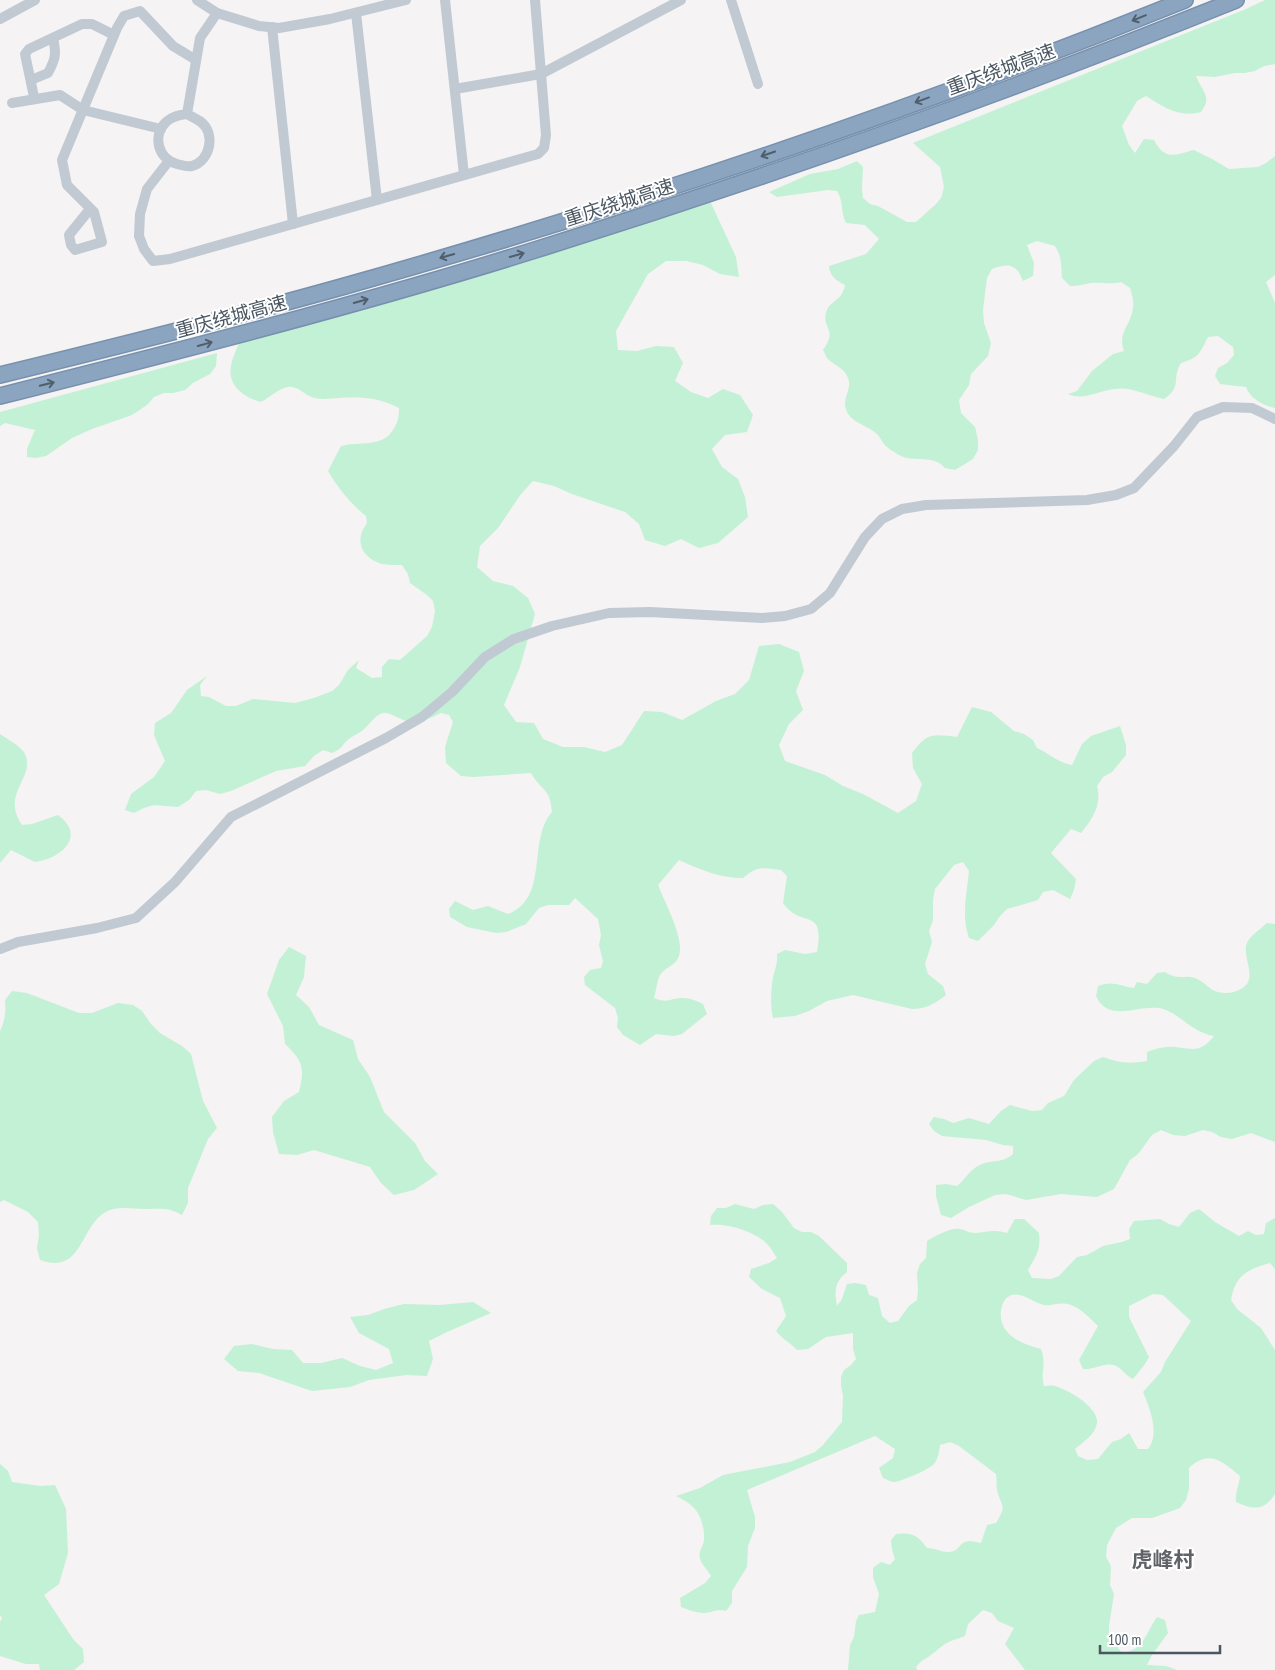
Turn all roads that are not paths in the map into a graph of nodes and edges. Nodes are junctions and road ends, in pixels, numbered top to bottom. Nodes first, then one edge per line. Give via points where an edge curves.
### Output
1 (13, 0) edge
2 (35, 0) edge
3 (197, 0) edge
4 (406, 0) edge
5 (445, 0) edge
6 (535, 0) edge
7 (681, 0) edge
8 (731, 0) edge
9 (1185, 0) edge
10 (1236, 0) edge
11 (15, 11) junction
12 (217, 13) junction
13 (356, 13) junction
14 (0, 19) edge
15 (272, 27) junction
16 (114, 35) junction
17 (54, 39) dead end
18 (196, 60) junction
19 (541, 74) junction
20 (31, 80) junction
21 (758, 84) dead end
22 (454, 89) junction
23 (34, 97) dead end
24 (12, 103) dead end
25 (83, 110) junction
26 (188, 114) junction
27 (161, 130) junction
28 (168, 162) junction
29 (464, 175) junction
30 (377, 200) junction
31 (90, 209) dead end
32 (293, 224) junction
33 (0, 375) edge
34 (0, 396) edge
35 (1275, 419) edge
36 (0, 949) edge

1 - 11 street
2 - 11 street
3 - 12 street
4 - 13 street
5 - 22 street
6 - 19 street
7 - 19 street
8 - 21 street
9 -> 33 highway, 重庆绕城高速 via 1019,66 822,136 527,232 170,334
34 -> 10 highway, 重庆绕城高速 via 221,340 532,251 680,204 1027,82
11 - 14 street
12 - 15 street via 250,24
12 - 18 street via 200,38
13 - 15 street via 301,25
13 - 30 street
15 - 32 street
16 - 18 street via 124,16 140,11 173,46
16 - 20 street via 92,24 82,24 29,50 25,54
16 - 25 street
17 - 20 street via 56,51 48,73
18 - 26 street
19 - 22 street
19 - 29 street via 546,135 544,148 538,154
20 - 23 street
22 - 29 street
24 - 25 street via 60,95
25 - 27 street
25 - 31 street via 62,160 66,185
26 - 27 street via 167,121
26 - 28 street via 207,132 207,153 201,162 190,166
27 - 28 street via 160,152
28 - 32 street via 147,189 140,214 139,236 153,261
29 - 30 street
30 - 32 street
35 - 36 street via 1252,408 1223,408 1197,417 1134,488 1116,496 1087,500 936,504 902,509 882,519 864,537 830,593 811,609 762,618 609,613 552,626 514,639 484,657 452,692 422,717 231,818 175,882 136,918 18,942

